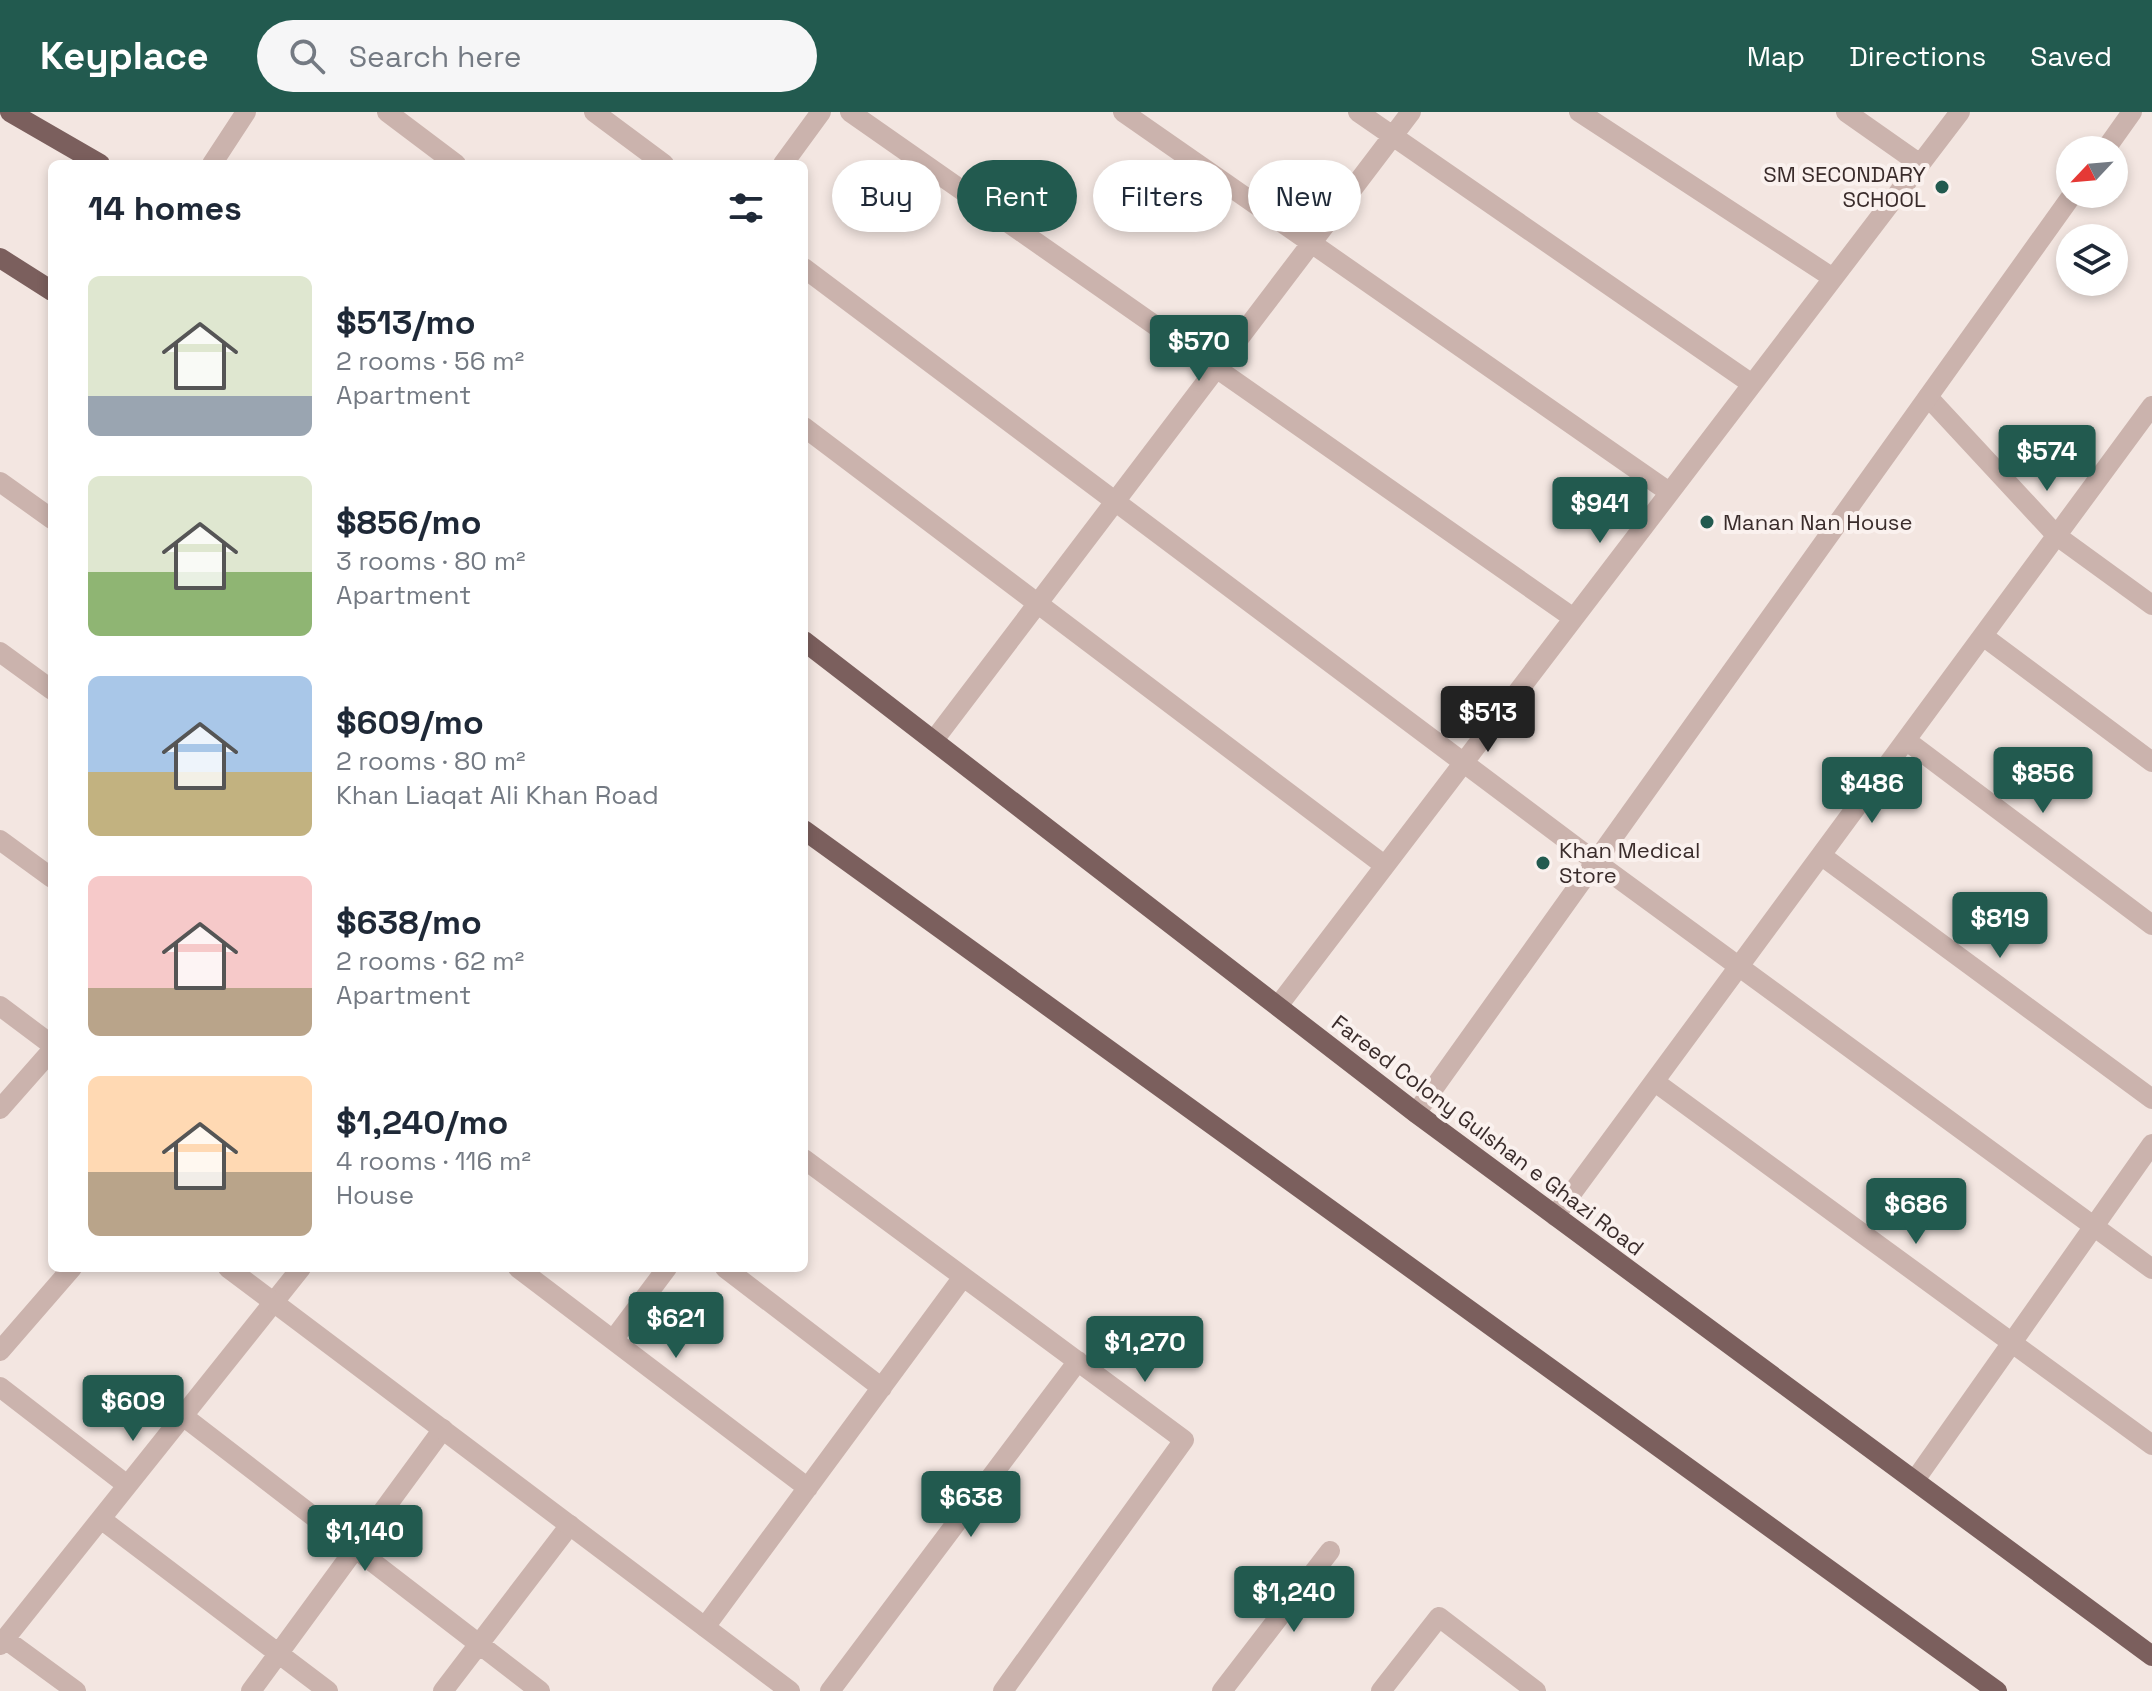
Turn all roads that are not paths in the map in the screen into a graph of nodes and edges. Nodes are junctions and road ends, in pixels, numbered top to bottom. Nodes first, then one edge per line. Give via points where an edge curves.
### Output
1 (10, 112) edge
2 (246, 112) edge
3 (387, 112) edge
4 (594, 112) edge
5 (821, 112) edge
6 (850, 112) edge
7 (1123, 112) edge
8 (1358, 112) edge
9 (1411, 112) edge
10 (1579, 112) edge
11 (1846, 112) edge
12 (1960, 112) edge
13 (2132, 112) edge
14 (1393, 136) junction
15 (2115, 136) edge
16 (93, 160) edge
17 (215, 160) edge
18 (451, 160) edge
19 (659, 160) edge
20 (786, 160) edge
21 (1920, 164) junction
22 (2063, 208) edge
23 (1311, 243) junction
24 (0, 258) edge
25 (808, 271) edge
26 (1833, 278) junction
27 (48, 288) edge
28 (1216, 368) junction
29 (1752, 384) junction
30 (1928, 397) junction
31 (2149, 415) edge
32 (808, 430) edge
33 (0, 482) edge
34 (1669, 492) junction
35 (1115, 501) junction
36 (48, 516) edge
37 (2057, 536) junction
38 (1038, 603) junction
39 (2152, 605) edge
40 (1572, 617) junction
41 (1983, 636) junction
42 (808, 644) edge
43 (0, 652) edge
44 (48, 687) edge
45 (934, 740) junction
46 (1907, 741) junction
47 (1462, 762) junction
48 (2152, 762) edge
49 (808, 833) edge
50 (0, 840) edge
51 (1822, 856) junction
52 (1596, 862) junction
53 (1384, 865) junction
54 (48, 875) edge
55 (2152, 925) edge
56 (1740, 968) junction
57 (0, 1006) edge
58 (1278, 1006) junction
59 (48, 1045) edge
60 (48, 1053) edge
61 (1655, 1082) junction
62 (2152, 1099) edge
63 (0, 1109) edge
64 (1416, 1113) junction
65 (2152, 1144) edge
66 (808, 1162) edge
67 (1555, 1216) junction
68 (2094, 1226) junction
69 (2152, 1269) edge
70 (69, 1272) edge
71 (233, 1272) edge
72 (298, 1272) edge
73 (523, 1272) edge
74 (664, 1272) edge
75 (730, 1272) edge
76 (963, 1277) junction
77 (274, 1303) junction
78 (613, 1340) junction
79 (2012, 1343) junction
80 (0, 1351) edge
81 (1078, 1361) junction
82 (0, 1387) edge
83 (882, 1388) junction
84 (183, 1416) junction
85 (443, 1429) junction
86 (2152, 1445) edge
87 (1915, 1480) junction
88 (127, 1485) junction
89 (808, 1488) junction
90 (101, 1519) junction
91 (570, 1525) junction
92 (355, 1549) junction
93 (1330, 1551) dead end
94 (705, 1627) junction
95 (2, 1642) edge
96 (479, 1644) junction
97 (278, 1654) junction
98 (2152, 1656) edge
99 (76, 1691) edge
100 (251, 1691) edge
101 (328, 1691) edge
102 (443, 1691) edge
103 (540, 1691) edge
104 (790, 1691) edge
105 (830, 1691) edge
106 (1003, 1691) edge
107 (1222, 1691) edge
108 (1381, 1691) edge
109 (1536, 1691) edge
110 (1997, 1691) edge

1 - 16 main road
2 - 17 street
3 - 18 street
4 - 19 street
5 - 20 street
6 - 28 street
7 - 23 street
8 - 14 street
9 - 14 street
10 - 26 street
11 - 21 street
12 - 21 street
13 - 15 street
14 - 23 street
14 - 29 street
21 - 26 street
22 - 30 street
23 - 28 street
23 - 34 street
24 - 27 main road
25 - 35 street
26 - 29 street
28 - 35 street
28 - 40 street
29 - 34 street
30 - 37 street
30 - 52 street
31 - 37 street
32 - 38 street
33 - 36 street
34 - 40 street
35 - 38 street
35 - 47 street
37 - 39 street
37 - 41 street
38 - 45 street
38 - 53 street
40 - 47 street
41 - 46 street
41 - 48 street
42 - 45 main road, Fareed Colony Gulshan e Ghazi Road
43 - 44 street
45 - 58 main road, Fareed Colony Gulshan e Ghazi Road
46 - 51 street
46 - 55 street
47 - 52 street
47 - 53 street
49 - 110 main road
50 - 54 street
51 - 56 street
51 - 62 street
52 - 56 street
52 - 64 street
53 - 58 street
56 - 61 street
56 - 68 street
57 - 59 street
58 - 64 main road, Fareed Colony Gulshan e Ghazi Road
60 - 63 street
61 - 67 street
61 - 79 street
64 - 67 main road, Fareed Colony Gulshan e Ghazi Road
65 - 68 street
66 - 76 street
67 - 87 main road, Fareed Colony Gulshan e Ghazi Road
68 - 69 street
68 - 79 street
70 - 80 street
71 - 77 street
72 - 77 street
73 - 78 street
74 - 78 street
75 - 83 street
76 - 81 street
76 - 83 street
77 - 84 street
77 - 85 street
78 - 89 street
79 - 86 street
79 - 87 street
81 - 105 street
81 - 106 street via 1184,1440
82 - 88 street
83 - 89 street
84 - 88 street
84 - 92 street
85 - 91 street
85 - 92 street
87 - 98 main road, Fareed Colony Gulshan e Ghazi Road
88 - 90 street
89 - 94 street
90 - 95 street
90 - 97 street
91 - 94 street
91 - 96 street
92 - 96 street
92 - 97 street
93 - 107 street
94 - 104 street
95 - 99 street
96 - 102 street
96 - 103 street
97 - 100 street
97 - 101 street
108 - 109 street via 1439,1617

